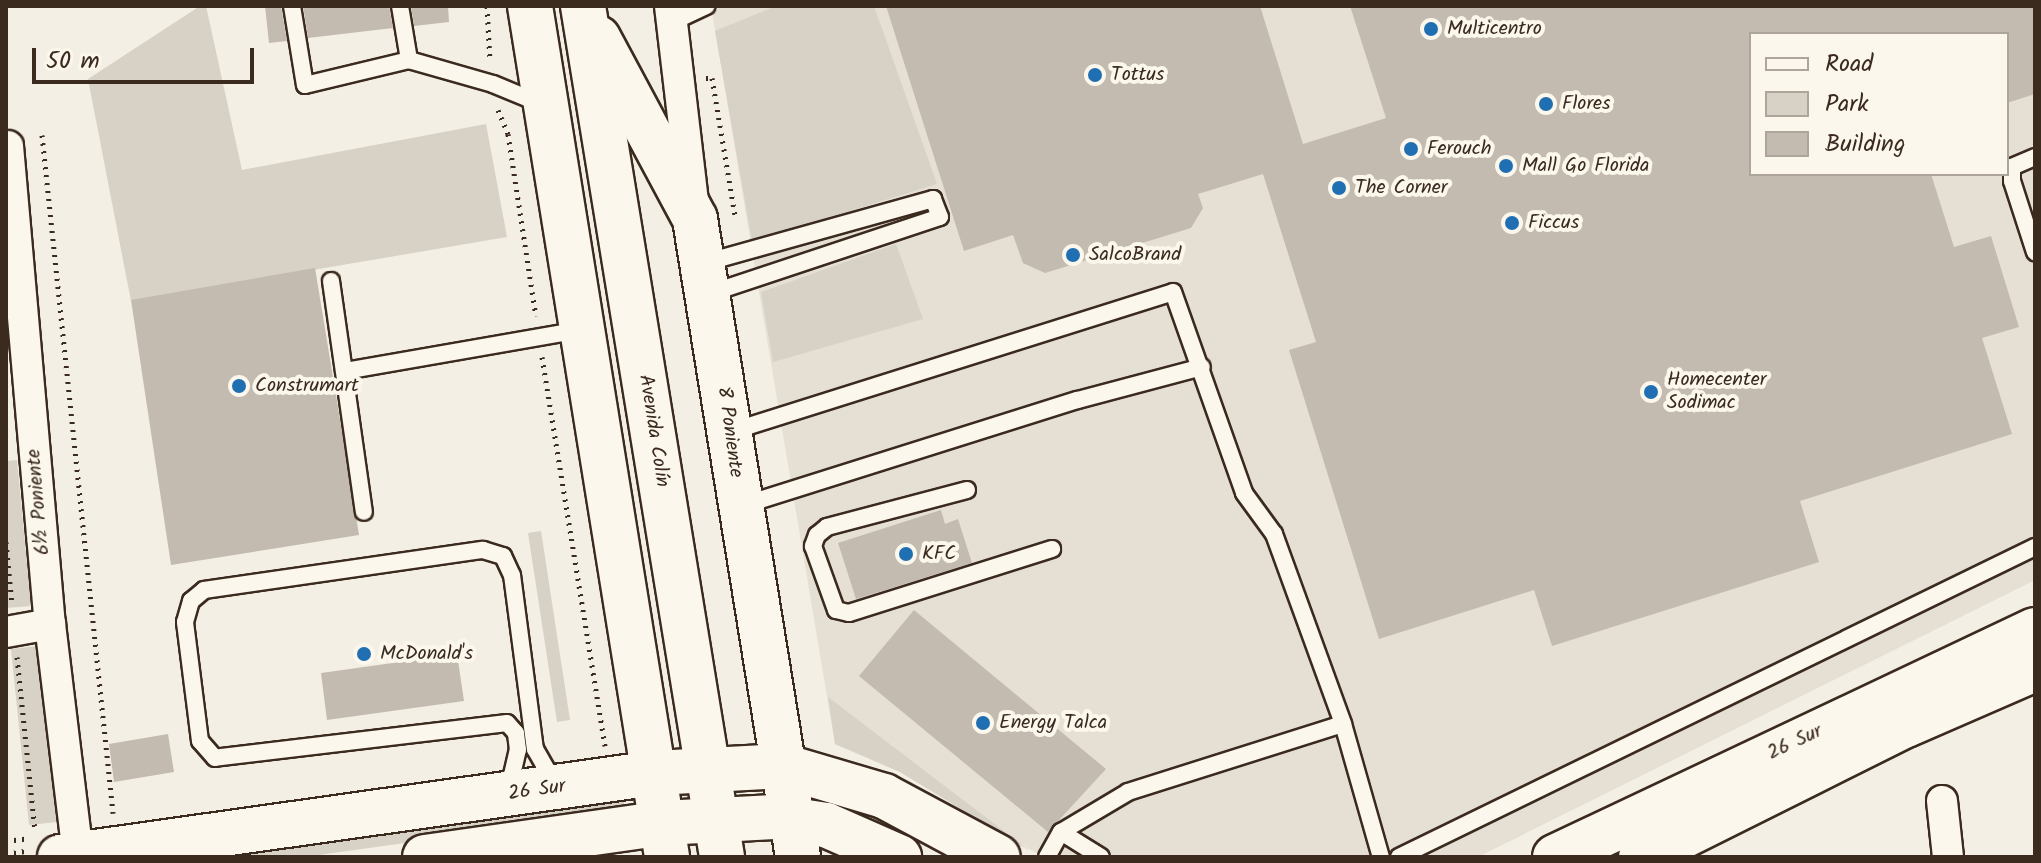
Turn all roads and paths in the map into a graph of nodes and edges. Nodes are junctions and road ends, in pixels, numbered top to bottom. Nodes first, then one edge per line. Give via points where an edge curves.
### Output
1 (292, 6) edge
2 (400, 6) edge
3 (487, 6) edge
4 (530, 6) edge
5 (707, 6) edge
6 (584, 10) edge
7 (671, 14) edge
8 (409, 60) junction
9 (493, 84) junction
10 (546, 106) junction
11 (42, 135) dead end
12 (8, 146) edge
13 (2035, 157) edge
14 (695, 219) junction
15 (9, 244) edge
16 (2035, 252) edge
17 (705, 279) junction
18 (331, 281) dead end
19 (582, 330) junction
20 (539, 337) junction
21 (1202, 367) junction
22 (345, 371) junction
23 (729, 432) junction
24 (20, 436) edge
25 (967, 490) dead end
26 (740, 507) junction
27 (364, 512) dead end
28 (6, 542) edge
29 (2035, 547) edge
30 (1052, 549) dead end
31 (50, 624) junction
32 (2035, 630) edge
33 (10, 632) edge
34 (2035, 669) edge
35 (1343, 724) junction
36 (592, 750) dead end
37 (783, 766) junction
38 (708, 768) junction
39 (655, 773) junction
40 (559, 788) junction
41 (496, 796) junction
42 (1942, 801) dead end
43 (128, 814) dead end
44 (1061, 832) junction
45 (718, 837) edge
46 (794, 837) edge
47 (665, 840) edge
48 (6, 841) edge
49 (72, 856) edge
50 (425, 857) edge
51 (899, 857) edge
52 (998, 857) edge
53 (1047, 857) edge
54 (1101, 857) edge
55 (1381, 857) edge
56 (1399, 857) edge
57 (1555, 857) edge
58 (1641, 857) edge
59 (1948, 857) edge

1 - 8 lane via 305,85
2 - 8 lane
3 - 9 path
4 - 10 street
5 - 7 lane
6 - 14 street
6 - 38 street, Avenida Colín
7 - 14 street, 8 Poniente
8 - 9 lane
9 - 10 lane
9 - 20 path via 508,134
10 - 19 street
11 - 43 path via 113,816
12 - 15 street, 6½ Poniente
13 - 16 lane via 2012,167
14 - 17 street, 8 Poniente
15 - 24 street, 6½ Poniente
17 - 17 lane via 940,217 933,199
17 - 23 street, 8 Poniente
18 - 22 lane
19 - 20 lane
19 - 39 street
20 - 22 lane
20 - 36 path via 605,736 605,749
21 - 23 lane via 1173,292
21 - 26 lane via 1078,400
21 - 35 lane via 1244,493 1274,534
22 - 27 lane
23 - 26 street, 8 Poniente
24 - 31 street, 6½ Poniente
25 - 30 lane via 827,527 817,535 813,546 836,610 849,613
26 - 37 street, 8 Poniente
28 - 33 path
29 - 56 lane
31 - 33 street
31 - 49 street, 6½ Poniente
32 - 57 street, 26 Sur
33 - 48 path via 36,837
34 - 58 street, 26 Sur via 1906,725
35 - 44 lane via 1128,792
35 - 55 lane
37 - 38 street, 26 Sur
37 - 46 street, 8 Poniente
37 - 52 street, 26 Sur via 884,796
38 - 39 street, 26 Sur
38 - 45 street, Avenida Colín
39 - 40 street, 26 Sur
39 - 47 street
40 - 41 street, 26 Sur
40 - 41 lane via 535,749 512,575 503,556 483,550 328,572 204,590 191,601 185,622 200,741 215,758 507,723 516,733 518,750 512,775
41 - 49 street, 26 Sur
42 - 59 street
44 - 53 lane
44 - 54 lane
45 - 46 street
45 - 47 street
46 - 51 street via 826,825
47 - 50 street

